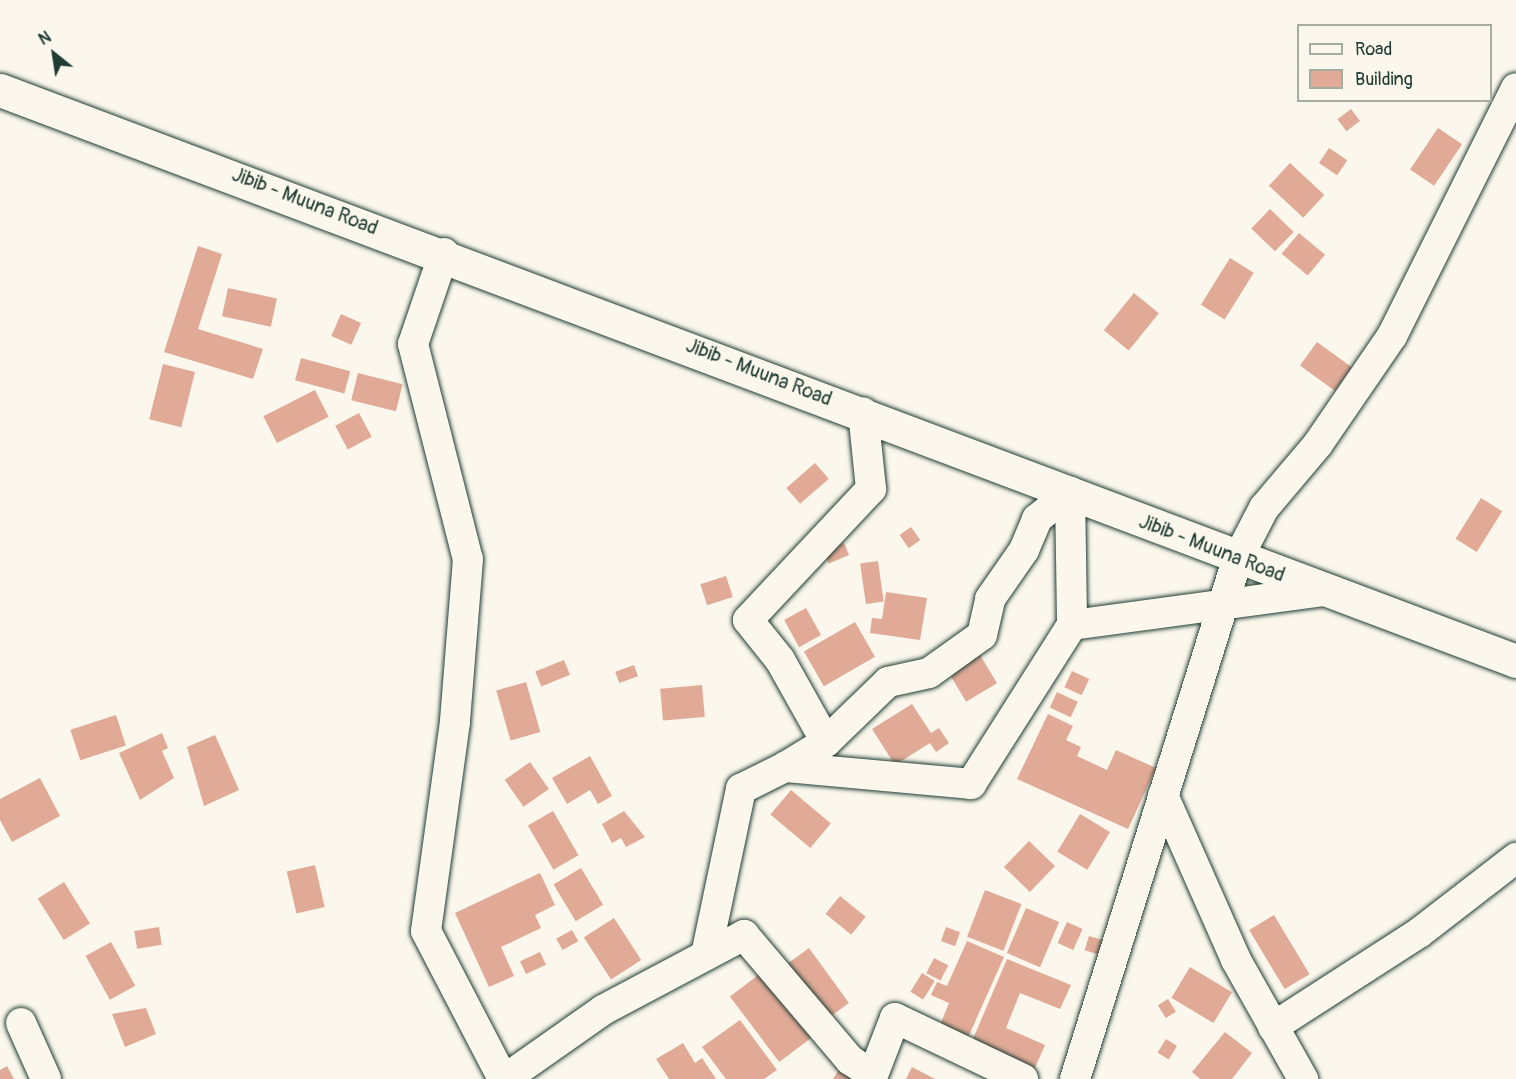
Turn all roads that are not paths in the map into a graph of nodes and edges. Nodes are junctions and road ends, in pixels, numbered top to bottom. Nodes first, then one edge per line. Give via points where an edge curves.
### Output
1 (1516, 88) edge
2 (0, 90) edge
3 (444, 253) junction
4 (864, 412) junction
5 (1070, 492) junction
6 (1238, 560) junction
7 (1323, 591) junction
8 (1222, 609) junction
9 (1072, 625) junction
10 (1516, 661) edge
11 (826, 742) junction
12 (784, 767) junction
13 (1163, 795) junction
14 (1516, 858) edge
15 (706, 955) junction
16 (21, 1023) dead end
17 (1273, 1027) junction
18 (873, 1077) edge
19 (1300, 1077) edge
20 (46, 1079) edge
21 (504, 1079) edge
22 (1023, 1079) edge
23 (1075, 1079) edge

1 - 6 street via 1392,336 1318,444 1264,508
2 - 3 street, Jibib - Muuna Road
3 - 4 street, Jibib - Muuna Road
3 - 21 street via 413,344 468,559 455,722 426,931
4 - 5 street, Jibib - Muuna Road
4 - 11 street via 871,489 748,620 780,660
5 - 6 street, Jibib - Muuna Road
5 - 9 street
5 - 11 street via 1036,519 1024,550 990,599 982,635 929,673 888,682
6 - 7 street, Jibib - Muuna Road
6 - 8 street
7 - 8 street
7 - 10 street, Jibib - Muuna Road
8 - 9 street
8 - 13 street
9 - 12 street via 971,784
11 - 12 street
12 - 15 street via 741,789
13 - 17 street via 1236,960
13 - 23 street
14 - 17 street via 1419,933
15 - 18 street via 744,935 850,1060
15 - 21 street via 603,1010
16 - 20 street
17 - 19 street
18 - 22 street via 896,1018

